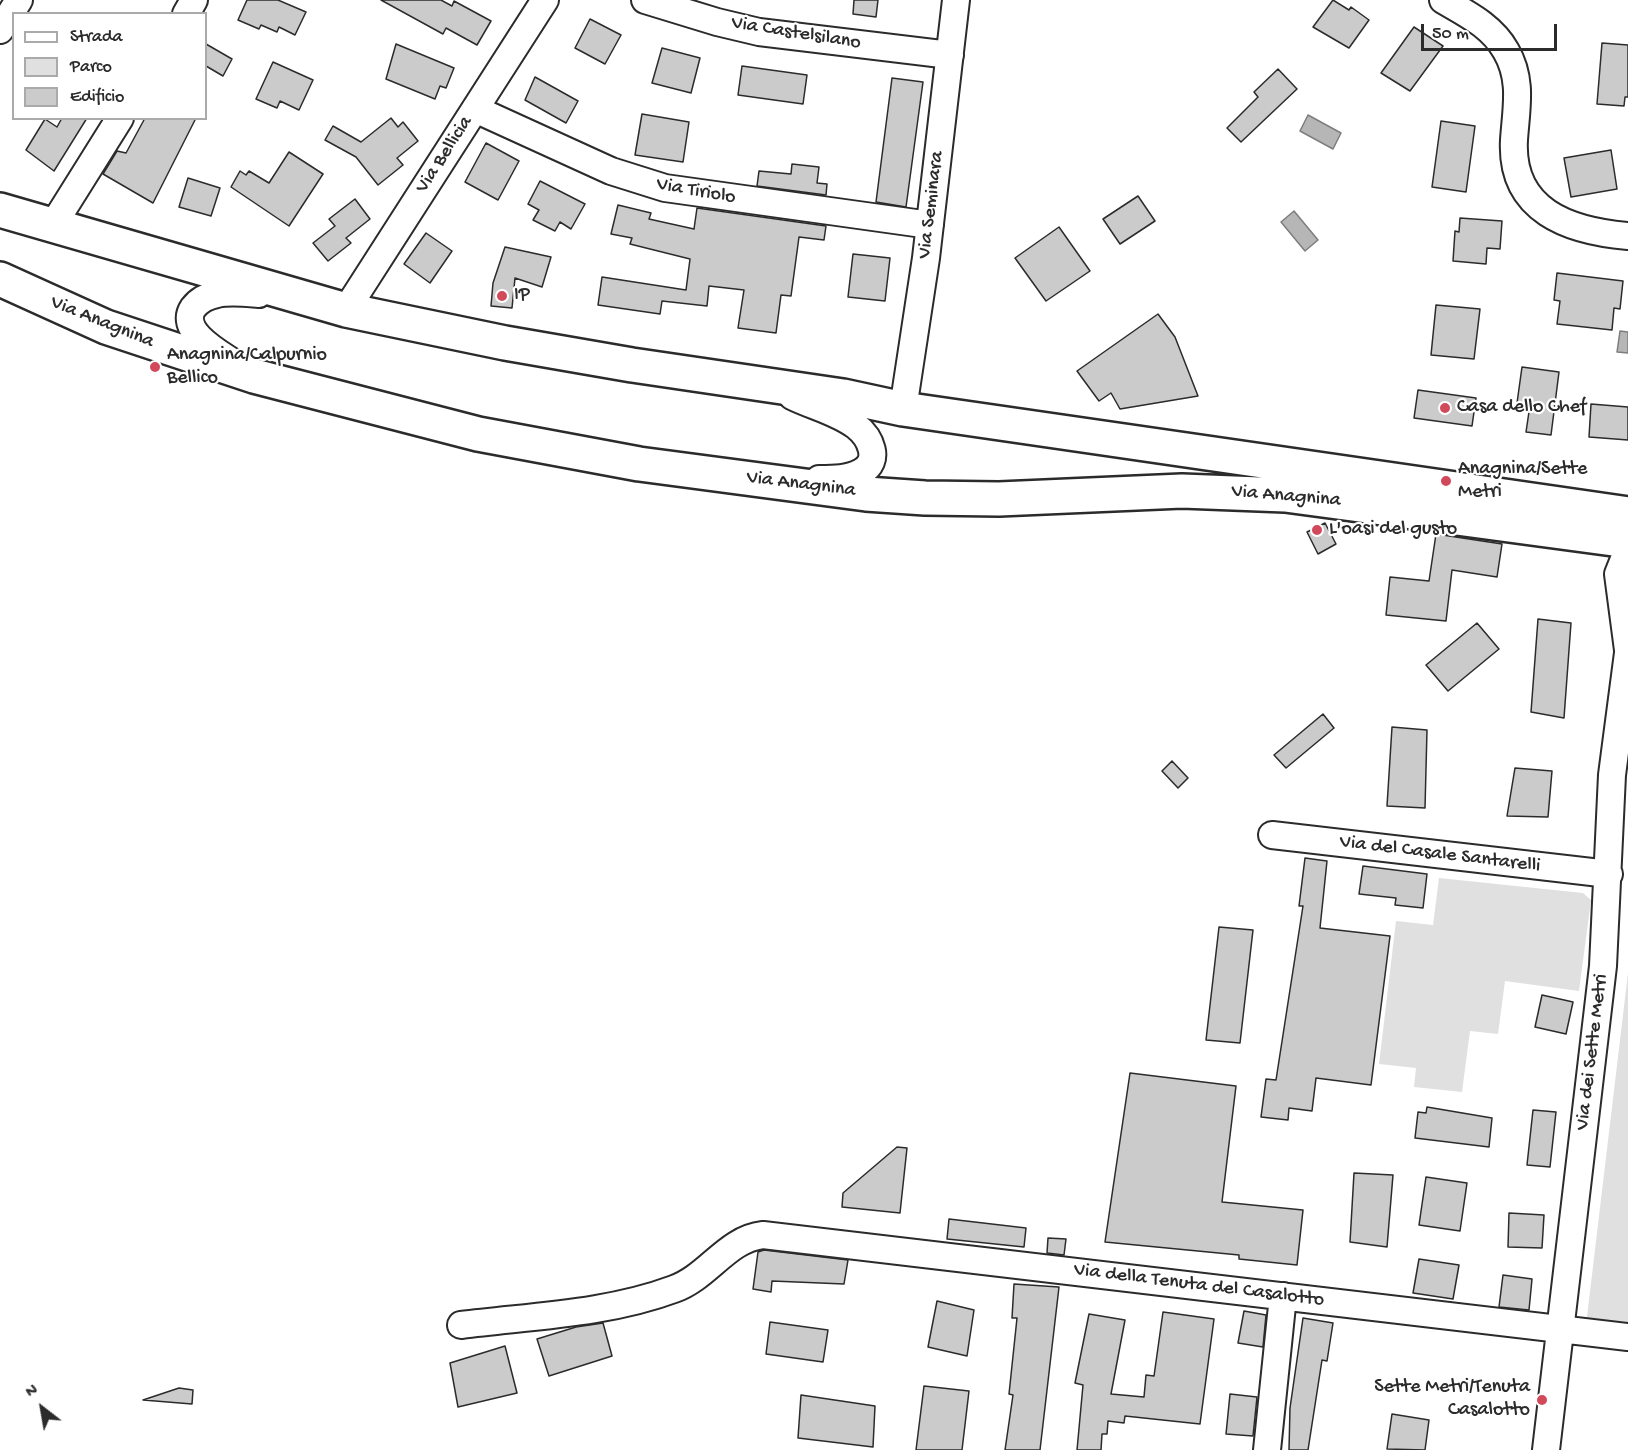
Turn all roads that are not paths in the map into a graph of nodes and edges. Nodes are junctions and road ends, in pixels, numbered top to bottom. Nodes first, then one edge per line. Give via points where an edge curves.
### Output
1 (19, 0) edge
2 (545, 0) edge
3 (645, 0) edge
4 (956, 0) edge
5 (1443, 0) edge
6 (0, 30) edge
7 (950, 55) junction
8 (475, 109) junction
9 (119, 120) edge
10 (0, 210) edge
11 (53, 225) junction
12 (930, 225) junction
13 (1628, 236) edge
14 (0, 279) edge
15 (295, 295) junction
16 (346, 310) junction
17 (254, 376) junction
18 (769, 385) junction
19 (903, 408) junction
20 (717, 475) junction
21 (1628, 514) edge
22 (1628, 541) edge
23 (1628, 549) edge
24 (1628, 652) edge
25 (1622, 737) edge
26 (1619, 813) edge
27 (1272, 835) dead end
28 (1615, 885) edge
29 (1283, 1296) junction
30 (461, 1324) dead end
31 (1559, 1328) junction
32 (1628, 1337) edge
33 (1268, 1450) edge
34 (1545, 1450) edge

1 - 6 street
2 - 8 street, Via Bellicia
3 - 7 street, Via Castelsilano via 759,32
4 - 7 street, Via Seminara
5 - 13 street via 1480,22 1507,52 1517,78 1515,162 1526,192 1542,209 1569,225
7 - 12 street, Via Seminara
8 - 12 street, Via Tiriolo via 611,171 664,188
8 - 16 street, Via Bellicia
9 - 11 street
10 - 11 main road, Via Anagnina
11 - 15 main road, Via Anagnina
12 - 19 street, Via Seminara
14 - 17 main road, Via Anagnina via 106,327
15 - 16 main road, Via Anagnina
15 - 17 street via 218,293 200,301 191,312 192,327 200,338
16 - 18 main road, Via Anagnina via 528,347
17 - 20 main road, Via Anagnina via 478,434
18 - 19 main road, Via Anagnina
18 - 20 street via 857,426 871,444 869,465 860,473 832,479
19 - 21 main road, Via Anagnina
20 - 22 main road, Via Anagnina via 925,498 1224,491 1352,503
23 - 24 street, Via dei Sette Metri via 1618,574
24 - 25 street, Via dei Sette Metri
25 - 26 street, Via dei Sette Metri
26 - 28 street, Via dei Sette Metri
27 - 28 street, Via del Casale Santarelli
28 - 31 street, Via dei Sette Metri
29 - 30 street, Via della Tenuta del Casalotto via 769,1235 742,1240 687,1284 631,1303
29 - 31 street, Via della Tenuta del Casalotto
29 - 33 street
31 - 32 street, Via della Tenuta del Casalotto
31 - 34 street, Via dei Sette Metri

